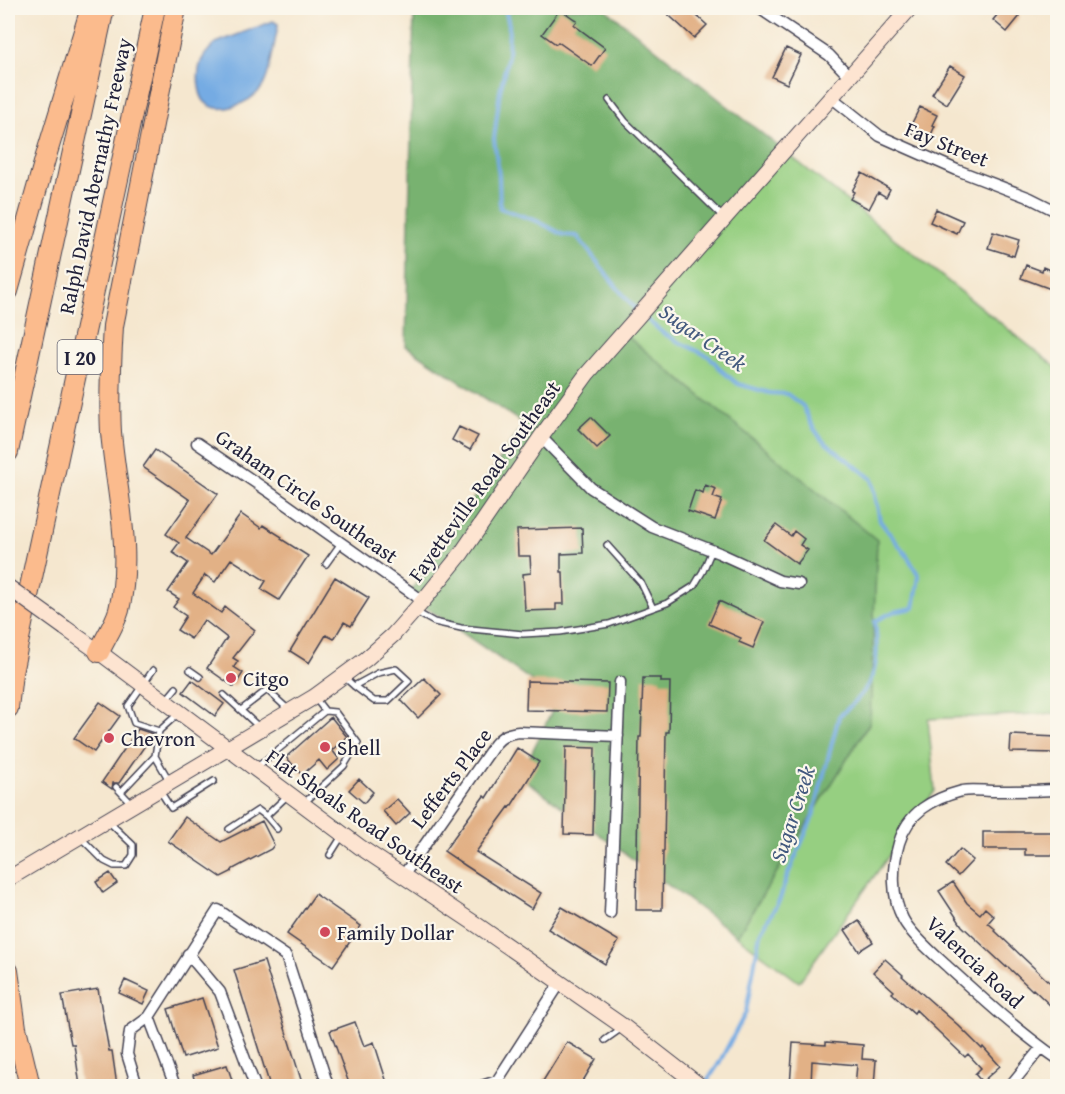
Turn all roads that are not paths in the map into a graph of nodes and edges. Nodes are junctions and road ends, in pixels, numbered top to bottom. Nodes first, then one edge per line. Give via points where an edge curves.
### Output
1 (91, 8) edge
2 (104, 8) edge
3 (155, 8) edge
4 (176, 8) edge
5 (759, 8) edge
6 (910, 8) edge
7 (849, 76) junction
8 (831, 97) junction
9 (609, 100) dead end
10 (1058, 212) edge
11 (724, 218) junction
12 (8, 291) edge
13 (541, 437) junction
14 (197, 443) dead end
15 (8, 452) edge
16 (341, 543) junction
17 (607, 546) dead end
18 (712, 550) junction
19 (326, 564) dead end
20 (800, 584) dead end
21 (8, 587) edge
22 (419, 606) junction
23 (653, 608) junction
24 (99, 652) junction
25 (153, 670) dead end
26 (190, 670) dead end
27 (200, 677) dead end
28 (348, 681) junction
29 (620, 682) dead end
30 (143, 685) junction
31 (176, 688) dead end
32 (224, 695) dead end
33 (314, 697) junction
34 (165, 702) junction
35 (8, 708) edge
36 (241, 710) junction
37 (290, 711) junction
38 (325, 711) junction
39 (179, 712) junction
40 (261, 729) junction
41 (159, 731) junction
42 (618, 736) junction
43 (229, 749) junction
44 (155, 756) junction
45 (255, 769) junction
46 (214, 781) dead end
47 (164, 786) junction
48 (1058, 790) edge
49 (289, 794) junction
50 (132, 804) junction
51 (303, 804) junction
52 (266, 816) junction
53 (106, 819) junction
54 (229, 829) dead end
55 (278, 829) dead end
56 (343, 835) junction
57 (78, 836) junction
58 (330, 855) dead end
59 (403, 876) junction
60 (8, 879) edge
61 (610, 913) dead end
62 (188, 954) junction
63 (8, 971) edge
64 (560, 983) junction
65 (149, 1017) junction
66 (624, 1027) junction
67 (605, 1040) dead end
68 (1041, 1048) junction
69 (1058, 1059) edge
70 (497, 1083) edge
71 (30, 1086) edge
72 (138, 1086) edge
73 (175, 1086) edge
74 (255, 1086) edge
75 (328, 1086) edge
76 (482, 1086) edge
77 (700, 1086) edge
78 (1010, 1086) edge

1 - 12 highway
2 - 15 highway, Ralph David Abernathy Freeway / I 20
3 - 35 highway, Ralph David Abernathy Freeway / I 20 via 27,598
4 - 24 highway via 113,326 111,432 124,571 118,612
5 - 7 street via 830,55
6 - 7 street, Fayetteville Road Southeast
7 - 8 street, Fayetteville Road Southeast
8 - 10 street, Fay Street via 880,136
8 - 11 street, Fayetteville Road Southeast
9 - 11 lane via 625,121
11 - 13 street, Fayetteville Road Southeast via 587,375
13 - 18 street via 600,494 652,527
13 - 22 street, Fayetteville Road Southeast via 461,554
14 - 16 street, Graham Circle Southeast
16 - 19 lane
16 - 22 street, Graham Circle Southeast
17 - 23 lane via 641,583
18 - 20 street via 780,581
18 - 23 lane via 693,586
21 - 24 street, Flat Shoals Road Southeast, bridge
22 - 23 lane via 434,622 523,634 609,624
22 - 28 street, Fayetteville Road Southeast
24 - 30 street, Flat Shoals Road Southeast
25 - 30 lane
26 - 27 lane
28 - 28 lane via 374,701 388,701 409,681 396,669
28 - 33 street, Fayetteville Road Southeast
29 - 42 street
30 - 34 street, Flat Shoals Road Southeast
30 - 41 lane via 128,706 134,723
31 - 34 lane
32 - 36 lane
33 - 37 street, Fayetteville Road Southeast
33 - 38 lane
34 - 39 street, Flat Shoals Road Southeast
36 - 37 lane via 267,690
36 - 40 lane
37 - 40 street, Fayetteville Road Southeast
38 - 45 lane
38 - 51 lane via 335,712 358,742 344,766
39 - 41 lane
39 - 43 street, Flat Shoals Road Southeast
40 - 43 street, Fayetteville Road Southeast
41 - 44 lane
42 - 59 street, Lefferts Place via 519,732 502,736
42 - 61 street
43 - 45 street, Flat Shoals Road Southeast
43 - 47 street, Fayetteville Road Southeast
44 - 47 lane
44 - 50 lane via 119,789
45 - 49 street, Flat Shoals Road Southeast
46 - 47 lane via 171,808
47 - 50 street, Fayetteville Road Southeast
48 - 68 street, Valencia Road via 964,791 935,800 913,816 902,831 894,869 894,888 903,921 934,955
49 - 51 street, Flat Shoals Road Southeast
49 - 52 lane
50 - 53 street, Fayetteville Road Southeast
51 - 56 street, Flat Shoals Road Southeast
52 - 54 lane via 258,810
52 - 55 lane
53 - 57 street, Fayetteville Road Southeast
53 - 57 lane via 133,845 133,855 126,866 104,861
56 - 58 lane
56 - 59 street, Flat Shoals Road Southeast
57 - 60 street, Fayetteville Road Southeast
59 - 64 street, Flat Shoals Road Southeast
62 - 65 street
62 - 74 street via 220,992
62 - 75 street via 218,909 286,956
63 - 71 highway
64 - 66 street, Flat Shoals Road Southeast
64 - 70 street
65 - 72 street via 130,1032 127,1054
65 - 73 street
66 - 67 lane
66 - 77 street, Flat Shoals Road Southeast
68 - 69 street, Valencia Road
68 - 78 street
70 - 76 street

